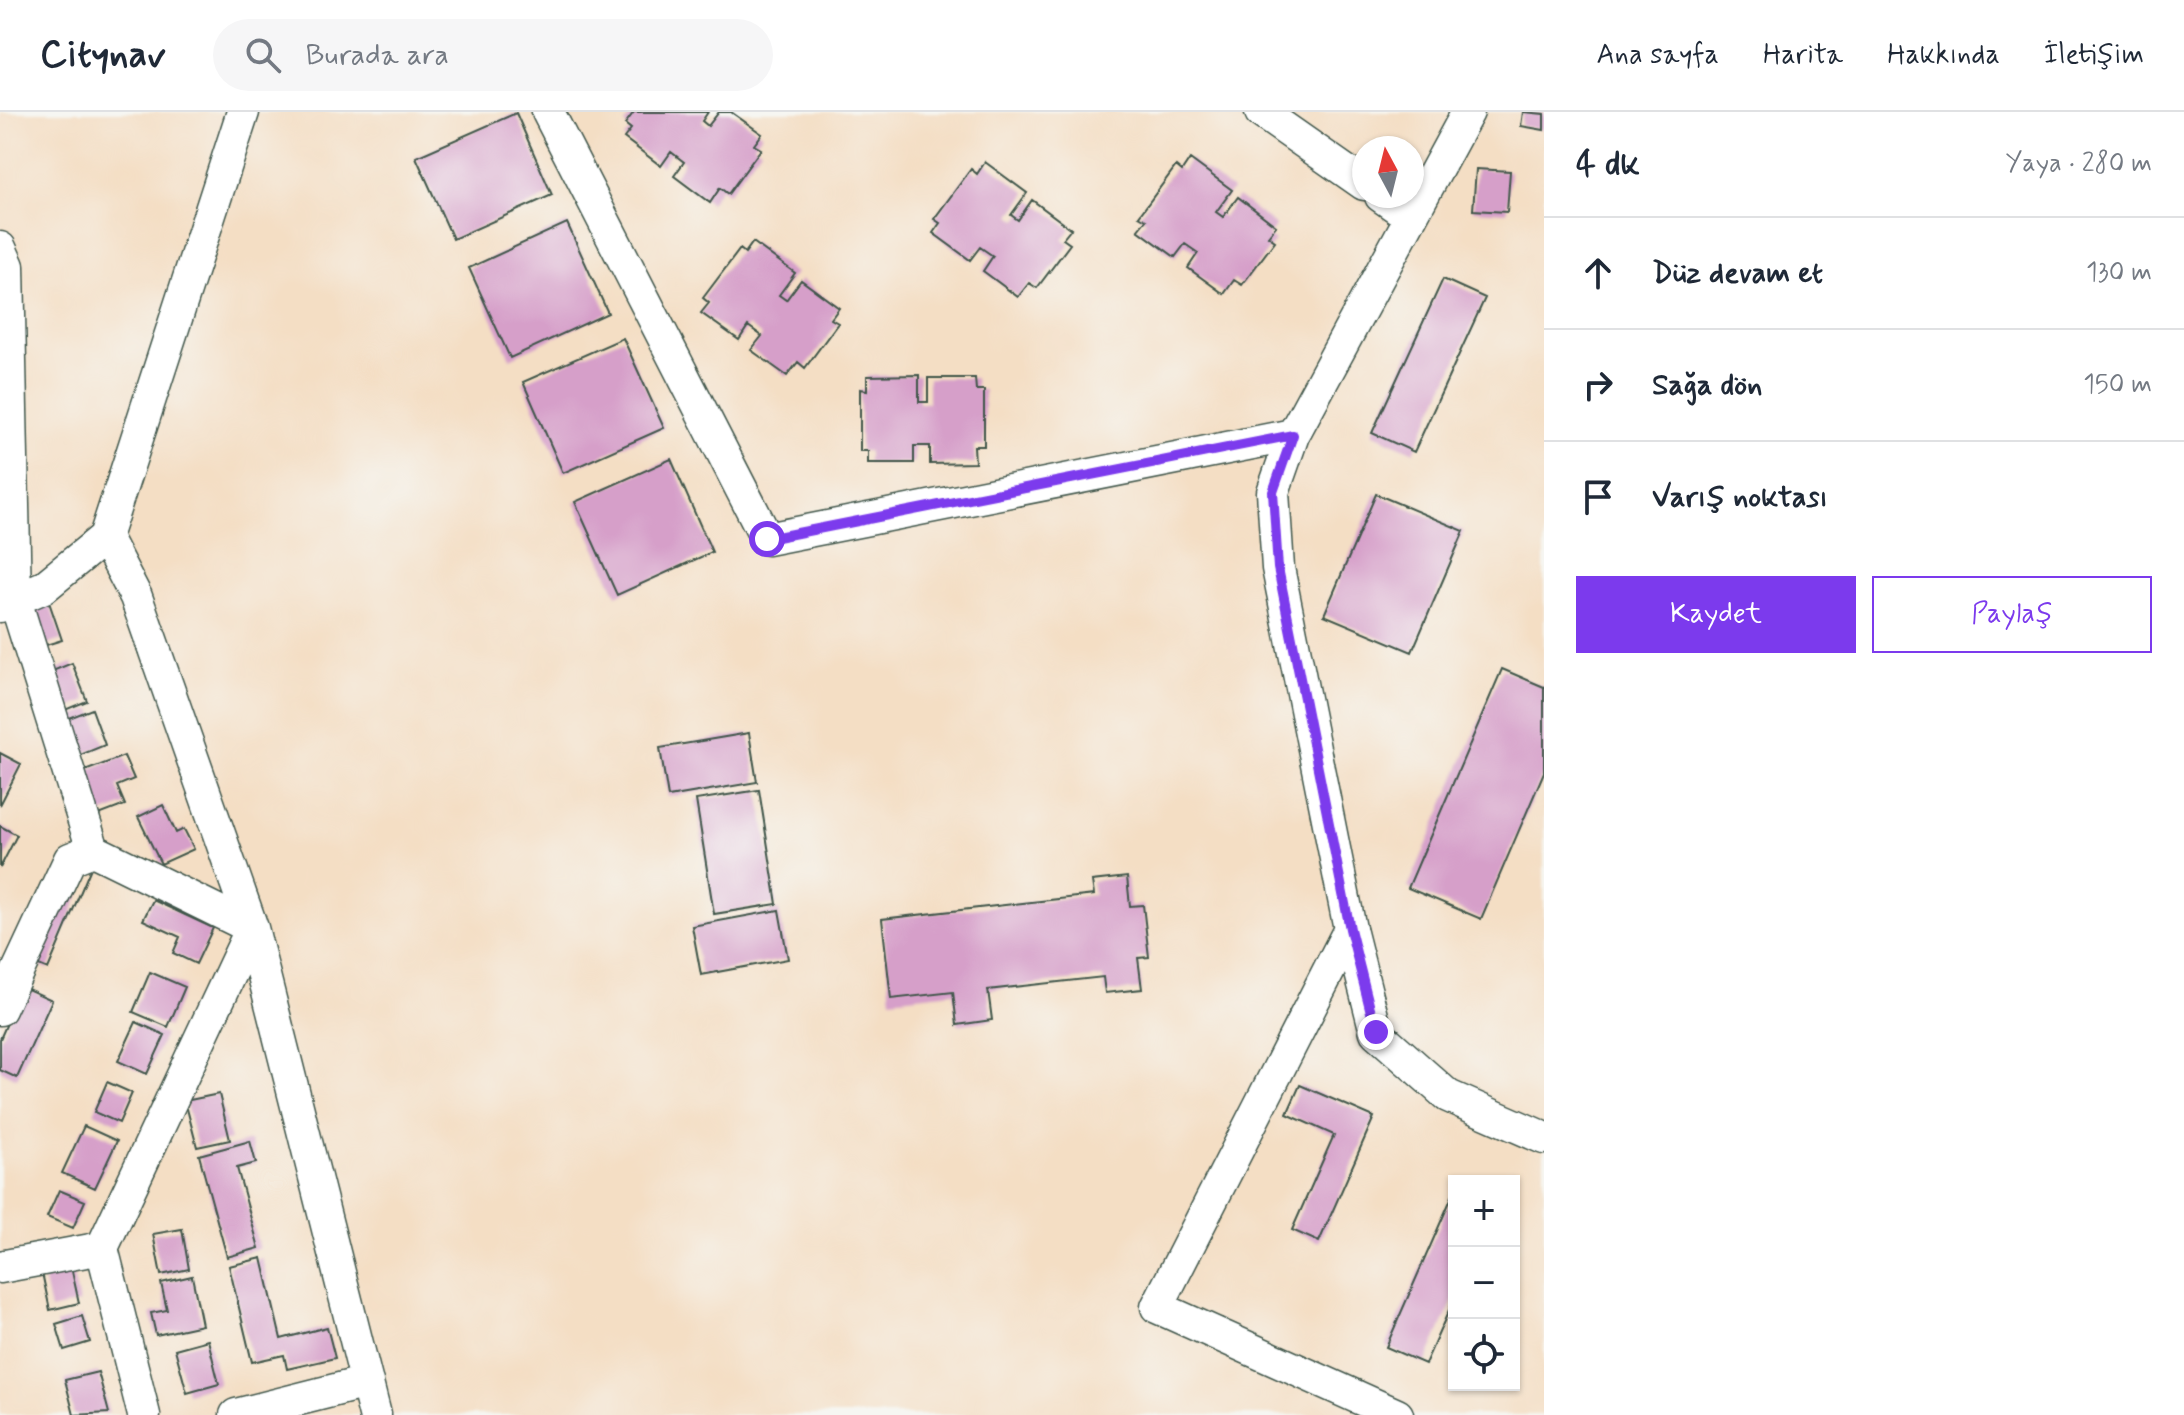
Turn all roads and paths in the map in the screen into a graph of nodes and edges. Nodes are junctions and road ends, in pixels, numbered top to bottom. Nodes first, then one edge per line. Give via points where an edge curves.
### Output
1 (243, 112) edge
2 (548, 112) edge
3 (1261, 112) edge
4 (1468, 112) edge
5 (1352, 176) edge
6 (1398, 208) edge
7 (1411, 217) junction
8 (3, 261) edge
9 (1293, 435) junction
10 (105, 537) junction
11 (7, 603) edge
12 (93, 850) junction
13 (252, 928) junction
14 (1350, 929) junction
15 (0, 1009) edge
16 (1544, 1138) edge
17 (102, 1248) junction
18 (0, 1267) edge
19 (367, 1382) junction
20 (144, 1415) edge
21 (236, 1415) edge
22 (375, 1415) edge
23 (1397, 1415) edge

1 - 10 street
2 - 9 street via 767,539
3 - 5 street
4 - 7 street
6 - 7 street
7 - 9 street
8 - 11 street
9 - 14 street via 1273,492 1278,568
10 - 11 street via 44,587
10 - 13 street via 136,597
11 - 12 street
12 - 13 street
12 - 15 street via 70,859
13 - 17 street
13 - 19 street
14 - 16 street via 1376,1032 1448,1096
14 - 23 street via 1157,1307
17 - 18 street
17 - 20 street
19 - 21 street
19 - 22 street

